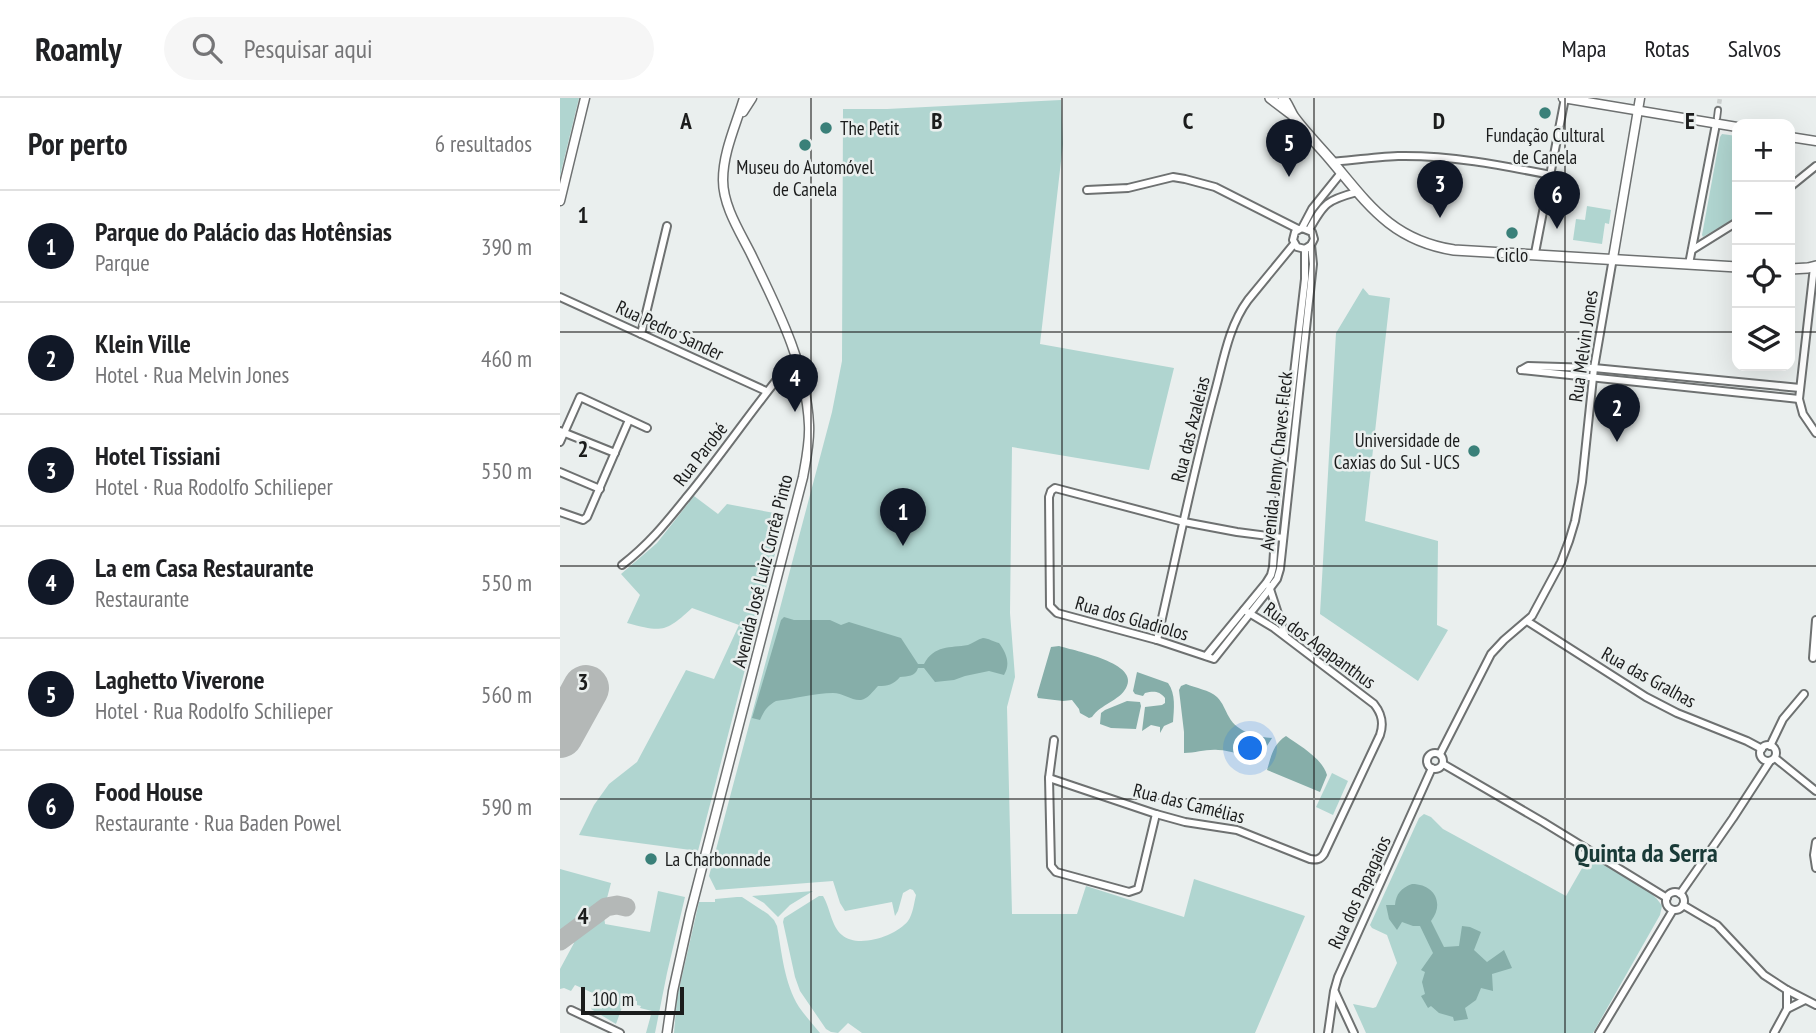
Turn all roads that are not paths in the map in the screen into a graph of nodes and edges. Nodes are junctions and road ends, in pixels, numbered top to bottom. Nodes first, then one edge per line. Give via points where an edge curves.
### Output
1 (585, 98) edge
2 (744, 98) edge
3 (752, 98) edge
4 (1270, 98) edge
5 (1564, 98) edge
6 (1640, 98) edge
7 (1287, 100) edge
8 (1718, 110) tunnel mouth
9 (1638, 111) junction
10 (1294, 116) junction
11 (1716, 121) junction
12 (1732, 126) edge
13 (735, 127) junction
14 (1795, 137) edge
15 (1816, 141) edge
16 (1332, 162) junction
17 (1816, 166) edge
18 (1341, 173) junction
19 (1551, 175) junction
20 (1795, 183) edge
21 (1087, 190) dead end
22 (1357, 192) junction
23 (560, 201) edge
24 (1732, 225) edge
25 (667, 226) dead end
26 (1303, 229) junction
27 (1294, 244) junction
28 (1308, 247) junction
29 (1692, 250) junction
30 (1535, 253) junction
31 (1613, 258) junction
32 (1689, 264) junction
33 (1815, 266) edge
34 (1732, 267) edge
35 (1795, 268) edge
36 (560, 298) edge
37 (641, 334) junction
38 (796, 356) junction
39 (1594, 368) junction
40 (1593, 378) junction
41 (1777, 386) junction
42 (1800, 388) junction
43 (766, 391) junction
44 (1776, 396) junction
45 (1799, 399) junction
46 (629, 420) junction
47 (647, 428) dead end
48 (562, 432) edge
49 (1816, 433) edge
50 (560, 442) edge
51 (615, 453) junction
52 (560, 472) edge
53 (600, 489) junction
54 (560, 512) edge
55 (1184, 522) junction
56 (1279, 537) junction
57 (622, 565) dead end
58 (1269, 585) junction
59 (1247, 612) junction
60 (1816, 620) edge
61 (1527, 621) junction
62 (1286, 637) junction
63 (1157, 640) junction
64 (1206, 656) junction
65 (1813, 657) dead end
66 (1214, 659) joint
67 (1804, 694) dead end
68 (1054, 740) dead end
69 (1770, 746) junction
70 (1762, 749) junction
71 (1440, 754) junction
72 (1772, 759) junction
73 (1443, 764) junction
74 (1432, 768) junction
75 (1049, 778) junction
76 (1816, 791) edge
77 (1156, 814) junction
78 (1816, 842) edge
79 (1320, 859) joint
80 (1816, 868) edge
81 (1680, 894) junction
82 (1667, 898) junction
83 (1683, 905) junction
84 (1673, 910) junction
85 (1787, 990) junction
86 (1334, 991) junction
87 (1805, 1000) junction
88 (1816, 1005) edge
89 (1787, 1009) junction
90 (571, 1010) dead end
91 (1336, 1020) junction
92 (1349, 1020) junction
93 (620, 1033) edge
94 (667, 1033) edge
95 (1328, 1033) edge
96 (1354, 1033) edge
97 (1600, 1033) edge
98 (1774, 1033) edge

1 - 23 street
2 - 13 street, Avenida José Luiz Corrêa Pinto
3 - 13 street, Avenida José Luiz Corrêa Pinto
4 - 10 main road
5 - 9 street
5 - 19 street
6 - 9 street, Rua Melvin Jones
7 - 10 main road
8 - 11 street
9 - 11 street
9 - 31 street, Rua Melvin Jones
10 - 16 main road
11 - 12 street
11 - 29 street
13 - 38 street, Avenida José Luiz Corrêa Pinto via 725,157 726,200
14 - 15 street
16 - 18 main road
16 - 19 street via 1398,156 1448,158
17 - 20 street
18 - 22 main road
18 - 26 street via 1311,209
19 - 30 street
21 - 26 street via 1120,189 1174,177 1215,187
22 - 26 street via 1328,202
22 - 30 main road via 1386,222 1419,241 1454,250
24 - 29 street
25 - 37 street
26 - 27 street via 1293,236
26 - 28 street via 1313,235
27 - 28 street
27 - 55 street, Rua das Azaleias via 1242,308 1232,328
28 - 56 street, Avenida Jenny Chaves Fleck via 1313,264
29 - 32 street
30 - 31 main road
31 - 32 main road
31 - 39 street, Rua Melvin Jones
32 - 34 main road
33 - 35 main road
33 - 42 street
36 - 37 street, Rua Pedro Sander
37 - 43 street, Rua Pedro Sander
38 - 43 street, Rua Parobé
38 - 94 street, Avenida José Luiz Corrêa Pinto via 809,424 803,477 690,914
39 - 40 street, Rua Melvin Jones
39 - 40 street via 1528,366 1521,370
39 - 41 street
40 - 44 street
40 - 61 street, Rua Melvin Jones via 1575,521 1545,593
41 - 42 street
41 - 44 street
42 - 45 street
43 - 57 street, Rua Parobé via 654,538
44 - 45 street
45 - 49 street
46 - 47 street
46 - 48 street via 580,397
46 - 51 street
48 - 50 street
48 - 51 street
51 - 53 street
52 - 53 street
53 - 54 street via 583,520
55 - 56 street
55 - 63 street, Rua das Azaleias
55 - 63 street, Rua dos Gladiolos via 1057,488 1049,497 1051,608
56 - 58 street, Avenida Jenny Chaves Fleck
58 - 59 street, Avenida Jenny Chaves Fleck
58 - 62 street
59 - 62 street, Rua dos Agapanthus
59 - 64 street, Avenida Jenny Chaves Fleck
59 - 66 street, Avenida Jenny Chaves Fleck
60 - 65 street
61 - 70 street, Rua das Gralhas via 1646,697
61 - 71 street via 1491,654
62 - 79 street, Rua dos Agapanthus via 1381,714 1380,736
63 - 64 street, Rua dos Gladiolos
64 - 66 street, Rua dos Gladiolos
67 - 69 street via 1783,719
68 - 75 street
69 - 70 street
69 - 72 street via 1776,752
70 - 72 street via 1764,760
71 - 73 street
71 - 74 street via 1429,756
72 - 76 street
72 - 81 street
73 - 74 street
73 - 82 street
74 - 86 street, Rua dos Papagaios
75 - 77 street, Rua das Camélias
75 - 77 street via 1053,870 1134,892
77 - 79 street, Rua das Camélias via 1237,830
78 - 80 street
81 - 82 street via 1671,893
81 - 83 street
82 - 84 street via 1666,904
83 - 84 street
83 - 85 street via 1717,925 1756,967
84 - 97 street
85 - 87 street
85 - 89 street
86 - 91 street, Rua dos Papagaios
86 - 92 street
87 - 88 street
87 - 89 street
89 - 98 street
90 - 93 street
91 - 92 street
91 - 95 street, Rua dos Papagaios
92 - 96 street

